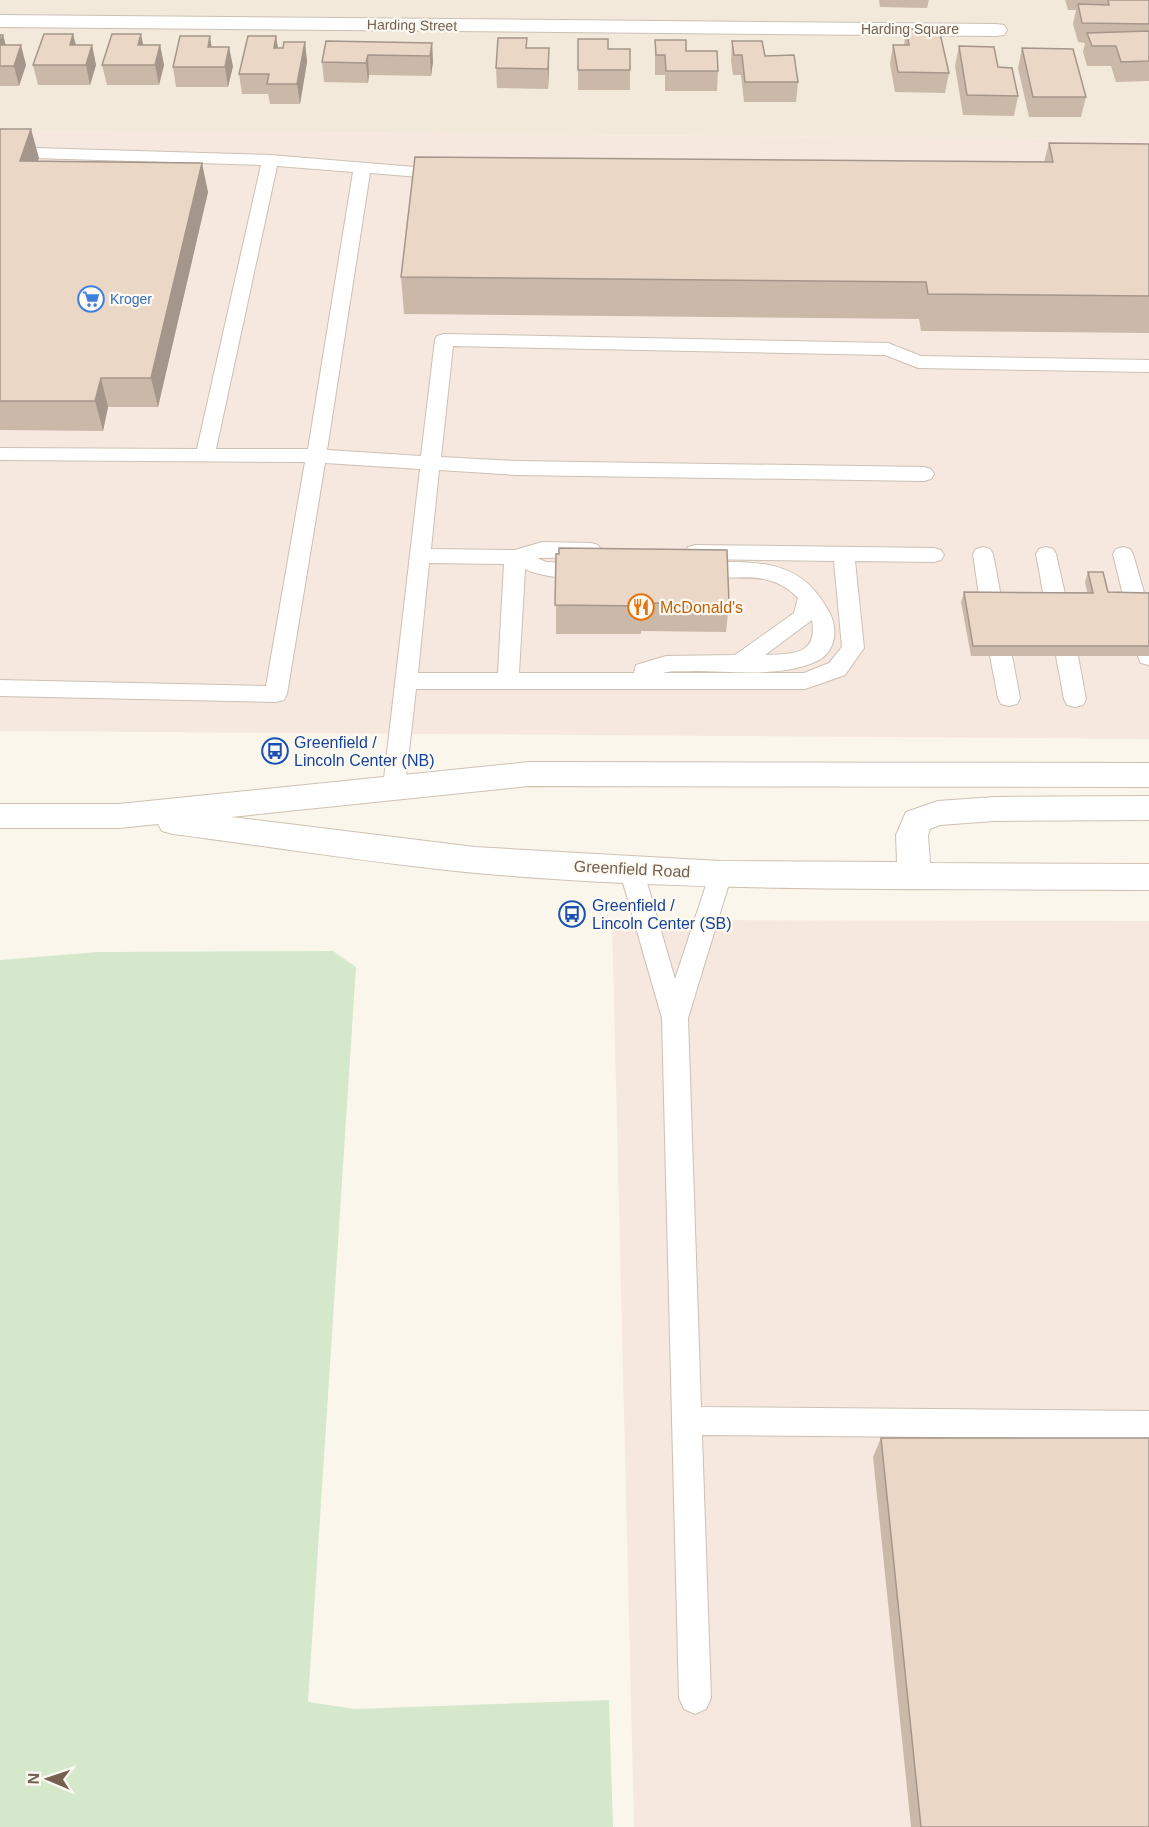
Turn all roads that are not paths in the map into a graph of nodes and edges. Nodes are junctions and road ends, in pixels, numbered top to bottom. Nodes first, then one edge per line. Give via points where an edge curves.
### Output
1 (820, 6) dead end
2 (0, 21) edge
3 (824, 29) junction
4 (996, 30) dead end
5 (0, 152) edge
6 (270, 160) junction
7 (362, 167) junction
8 (460, 174) edge
9 (1149, 366) edge
10 (0, 454) edge
11 (205, 455) junction
12 (316, 456) junction
13 (429, 464) junction
14 (924, 474) dead end
15 (844, 554) junction
16 (983, 554) dead end
17 (1046, 554) dead end
18 (1124, 554) dead end
19 (934, 555) dead end
20 (420, 556) junction
21 (515, 557) junction
22 (607, 560) edge
23 (809, 597) junction
24 (991, 602) edge
25 (1056, 603) edge
26 (1136, 603) edge
27 (1001, 656) edge
28 (1067, 656) edge
29 (739, 663) junction
30 (406, 681) junction
31 (508, 681) junction
32 (616, 681) junction
33 (0, 688) edge
34 (1009, 698) dead end
35 (1076, 699) dead end
36 (1149, 776) edge
37 (394, 787) junction
38 (1149, 808) edge
39 (0, 816) edge
40 (119, 816) junction
41 (1149, 859) edge
42 (631, 869) junction
43 (720, 874) junction
44 (1073, 875) junction
45 (914, 876) junction
46 (1149, 877) edge
47 (675, 1018) junction
48 (687, 1421) junction
49 (1149, 1425) edge
50 (695, 1698) dead end

1 - 3 main road
2 - 3 main road, Harding Street
3 - 4 main road, Harding Square
5 - 6 lane
6 - 7 lane
6 - 11 lane
7 - 8 lane
7 - 12 lane
9 - 13 lane via 918,362 888,349 444,340
10 - 11 lane
11 - 12 lane
12 - 13 lane
12 - 33 lane via 276,694
13 - 14 lane
13 - 20 lane
15 - 19 lane
15 - 23 lane via 671,560 770,571 795,582
15 - 32 lane via 853,648 837,669 805,681
16 - 24 lane
17 - 25 lane
18 - 26 lane
20 - 21 lane
20 - 30 lane
21 - 22 lane via 542,549
21 - 31 lane
23 - 29 lane via 803,617
23 - 29 lane via 823,621 825,638 817,651 803,660
27 - 34 lane
28 - 35 lane
29 - 32 lane via 666,664
30 - 31 lane
30 - 37 lane
31 - 32 lane
36 - 37 main road, Greenfield Road via 529,774
37 - 40 main road, Greenfield Road
38 - 45 main road via 938,813 917,821 912,835
39 - 40 main road, Greenfield Road
40 - 42 main road, Greenfield Road via 475,860
41 - 44 main road
42 - 43 main road, Greenfield Road
42 - 47 lane
43 - 45 main road, Greenfield Road
43 - 47 lane
44 - 45 main road, Greenfield Road
44 - 46 main road, Greenfield Road
47 - 48 lane
48 - 49 lane
48 - 50 lane

